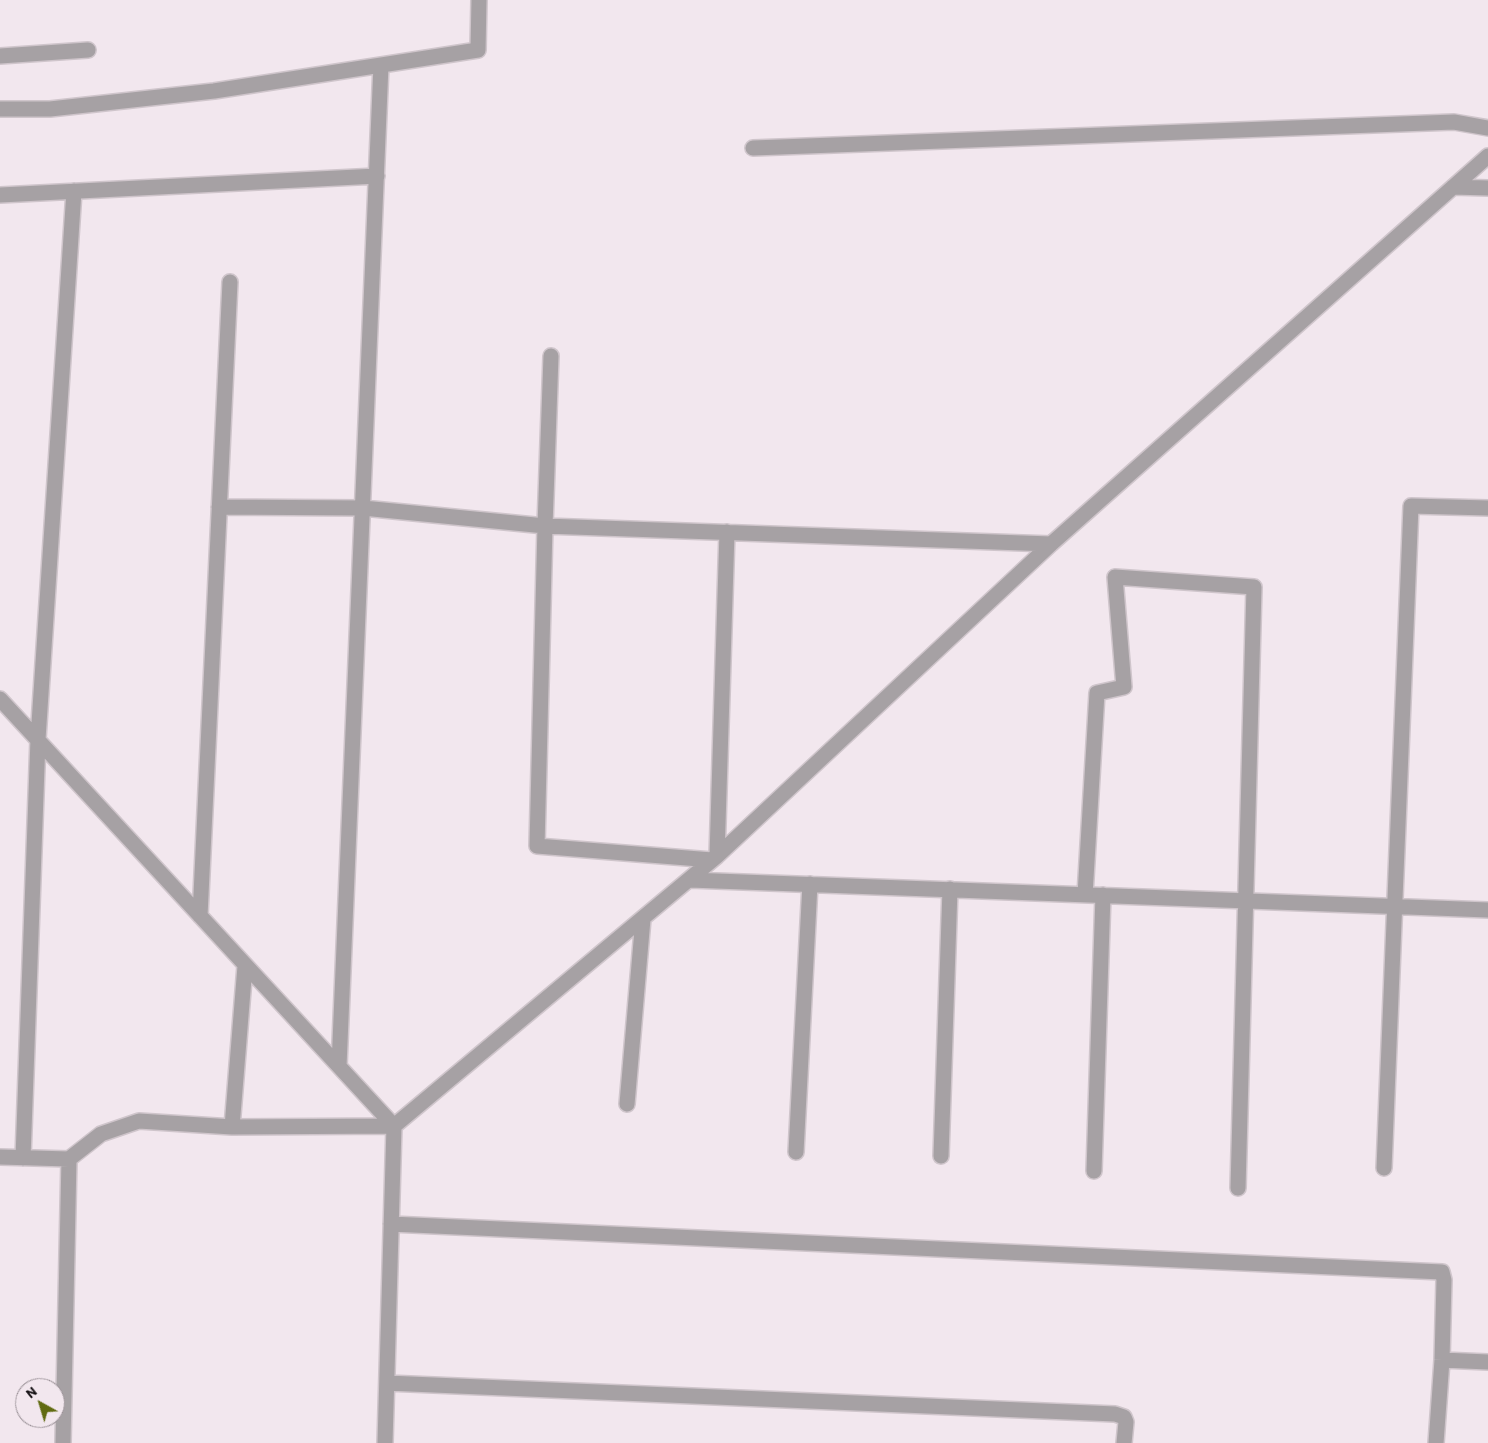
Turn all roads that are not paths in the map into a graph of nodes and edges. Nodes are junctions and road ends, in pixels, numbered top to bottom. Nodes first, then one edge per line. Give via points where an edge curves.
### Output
1 (479, 0) edge
2 (88, 50) dead end
3 (0, 56) edge
4 (381, 65) junction
5 (0, 109) edge
6 (1488, 128) edge
7 (752, 148) dead end
8 (1488, 156) edge
9 (377, 176) junction
10 (1453, 186) junction
11 (1488, 188) edge
12 (74, 191) junction
13 (0, 195) edge
14 (230, 282) dead end
15 (551, 356) dead end
16 (219, 507) junction
17 (363, 508) junction
18 (1488, 508) edge
19 (545, 526) junction
20 (728, 532) junction
21 (1051, 544) junction
22 (0, 699) edge
23 (38, 739) junction
24 (714, 858) junction
25 (690, 880) junction
26 (810, 884) junction
27 (950, 889) junction
28 (1085, 894) junction
29 (1103, 895) junction
30 (1246, 901) junction
31 (1395, 906) junction
32 (1488, 910) edge
33 (200, 916) junction
34 (643, 919) junction
35 (246, 966) junction
36 (339, 1066) junction
37 (627, 1104) dead end
38 (394, 1126) junction
39 (232, 1127) junction
40 (796, 1152) dead end
41 (941, 1156) dead end
42 (0, 1157) edge
43 (23, 1158) junction
44 (69, 1159) junction
45 (1384, 1168) dead end
46 (1094, 1171) dead end
47 (1238, 1188) dead end
48 (391, 1224) junction
49 (1442, 1360) junction
50 (1488, 1362) edge
51 (387, 1383) junction
52 (63, 1443) edge
53 (385, 1443) edge
54 (1124, 1443) edge
55 (1436, 1443) edge

1 - 4 street via 478,50
2 - 3 street
4 - 5 street via 214,91 50,109
4 - 9 street
6 - 7 street via 1454,122
8 - 10 street
9 - 12 street
9 - 17 street
10 - 11 street
10 - 21 street
12 - 13 street
12 - 23 street
14 - 16 street
15 - 19 street
16 - 17 street
16 - 33 street
17 - 19 street
17 - 36 street
18 - 31 street via 1411,506
19 - 20 street
19 - 24 street via 538,846
20 - 21 street
20 - 24 street
21 - 24 street
22 - 23 street
23 - 33 street
23 - 43 street
24 - 25 street
25 - 26 street
25 - 34 street
26 - 27 street
26 - 40 street
27 - 28 street
27 - 41 street
28 - 29 street
28 - 30 street via 1097,693 1124,687 1115,578 1254,588
29 - 30 street
29 - 46 street
30 - 31 street
30 - 47 street
31 - 32 street
31 - 45 street
33 - 35 street
34 - 37 street
34 - 38 street
35 - 36 street
35 - 39 street
36 - 38 street
38 - 39 street
38 - 48 street
39 - 44 street via 139,1121 101,1134
42 - 43 street
43 - 44 street
44 - 52 street
48 - 49 street via 1442,1272
48 - 51 street
49 - 50 street
49 - 55 street
51 - 53 street
51 - 54 street via 1115,1414 1124,1417 1126,1422

